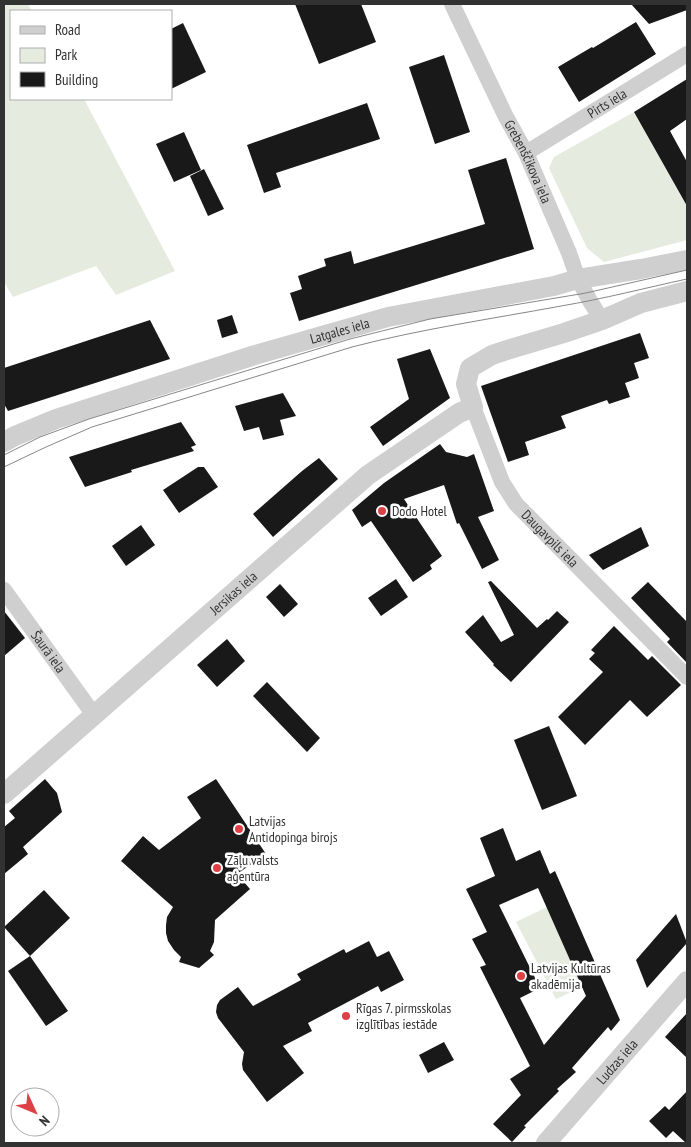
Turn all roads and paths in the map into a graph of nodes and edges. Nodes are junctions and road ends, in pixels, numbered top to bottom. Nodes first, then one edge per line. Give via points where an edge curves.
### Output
1 (452, 4) edge
2 (687, 54) edge
3 (526, 153) junction
4 (687, 260) edge
5 (578, 279) junction
6 (687, 291) edge
7 (602, 320) junction
8 (473, 407) junction
9 (4, 442) edge
10 (4, 590) edge
11 (687, 677) edge
12 (94, 715) junction
13 (4, 794) edge
14 (687, 981) edge
15 (546, 1143) edge

1 - 3 street, Grebenščikova iela
2 - 3 street, Pirts iela
3 - 5 street, Grebenščikova iela
4 - 5 street, Latgales iela
5 - 7 street, Grebenščikova iela
5 - 9 street, Latgales iela via 388,317 255,355 56,419
6 - 7 street via 641,303
7 - 8 street, Daugavpils iela via 492,355 470,368 466,384
8 - 11 street, Daugavpils iela via 502,482 516,504
8 - 12 street, Jersikas iela via 459,413 368,475
10 - 12 street, Šaurā iela
12 - 13 street, Jersikas iela
14 - 15 street, Ludzas iela

